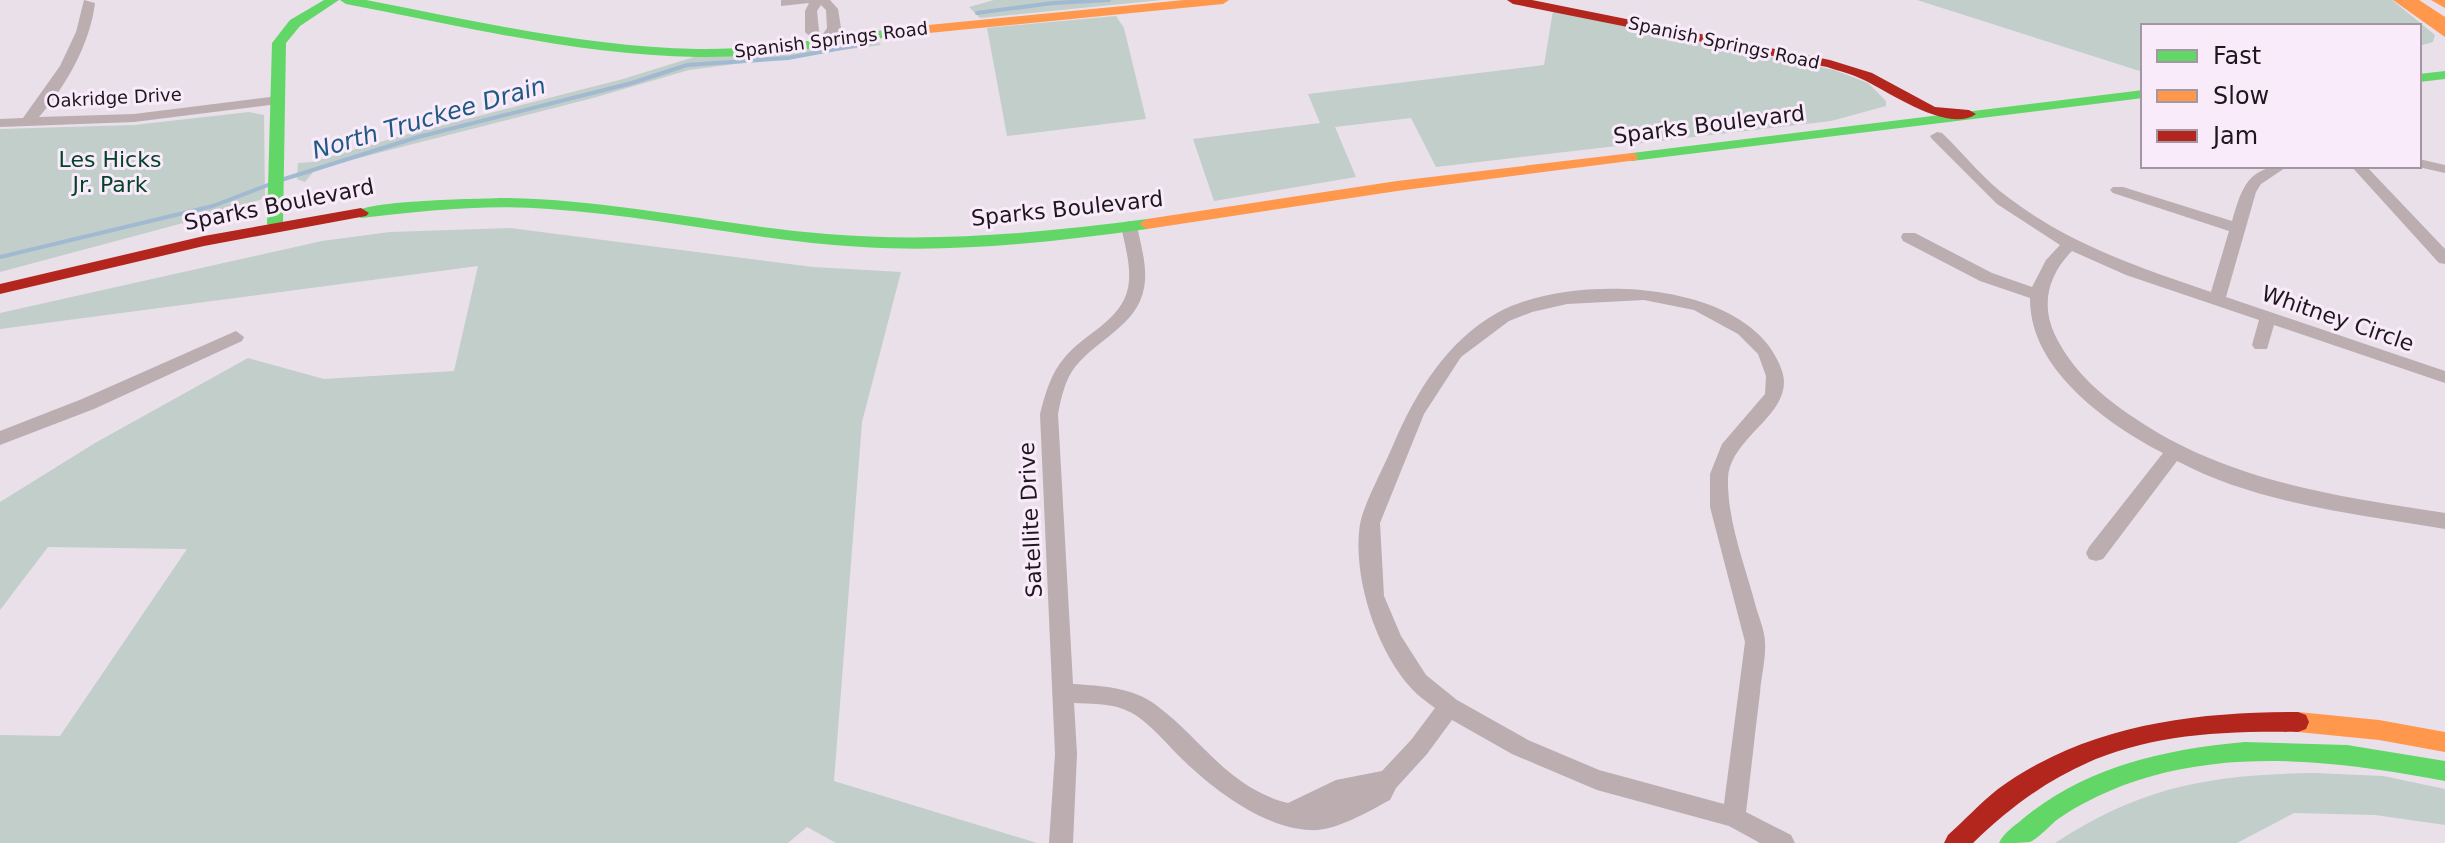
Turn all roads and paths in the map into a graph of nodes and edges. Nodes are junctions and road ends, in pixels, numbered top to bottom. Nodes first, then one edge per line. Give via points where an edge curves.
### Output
1 (333, 0) edge
2 (346, 0) edge
3 (808, 0) edge
4 (820, 0) edge
5 (1223, 0) edge
6 (1513, 0) edge
7 (2399, 0) edge
8 (2410, 0) edge
9 (2437, 0) edge
10 (89, 3) dead end
11 (786, 3) dead end
12 (2445, 5) edge
13 (2445, 23) edge
14 (2445, 33) edge
15 (824, 42) junction
16 (2428, 62) edge
17 (2445, 75) edge
18 (2445, 83) edge
19 (2421, 85) edge
20 (1885, 87) junction
21 (2137, 95) edge
22 (278, 100) junction
23 (2141, 111) edge
24 (2005, 114) junction
25 (29, 120) junction
26 (0, 123) edge
27 (1849, 131) junction
28 (1937, 136) junction
29 (1717, 147) junction
30 (2421, 163) edge
31 (2278, 168) edge
32 (2360, 168) edge
33 (2445, 169) edge
34 (2118, 190) dead end
35 (275, 224) junction
36 (365, 225) junction
37 (2236, 228) junction
38 (1131, 235) junction
39 (1909, 237) dead end
40 (2070, 244) junction
41 (2445, 259) edge
42 (0, 289) edge
43 (2038, 295) junction
44 (2217, 300) junction
45 (0, 303) edge
46 (2268, 317) junction
47 (236, 337) dead end
48 (2261, 345) dead end
49 (2445, 377) edge
50 (0, 438) edge
51 (2174, 452) junction
52 (2445, 521) edge
53 (2096, 553) dead end
54 (1063, 693) junction
55 (1449, 707) junction
56 (2445, 742) edge
57 (2445, 771) edge
58 (1734, 817) junction
59 (1061, 843) edge
60 (1783, 843) edge
61 (1956, 843) edge
62 (2011, 843) edge

1 - 22 main road via 295,23 279,43
2 - 15 main road, Spanish Springs Road via 627,50 733,53
3 - 11 street
4 - 15 street via 811,11 812,32
4 - 15 street via 832,9 834,28
5 - 15 main road, Spanish Springs Road
6 - 20 main road, Spanish Springs Road via 1830,64
7 - 14 main road
8 - 13 main road
9 - 12 main road
10 - 25 street via 58,84
16 - 17 main road
18 - 19 main road
20 - 24 main road, Spanish Springs Road via 1932,111
20 - 27 main road via 1901,103 1900,116
21 - 24 main road, Sparks Boulevard
21 - 28 main road via 2057,114 1944,128
22 - 25 street, Oakridge Drive via 134,118
22 - 35 main road
23 - 28 main road, Sparks Boulevard
24 - 27 main road, Sparks Boulevard
25 - 26 street, Oakridge Drive
27 - 29 main road, Sparks Boulevard
28 - 29 main road via 1916,132
28 - 38 main road, Sparks Boulevard
28 - 40 street, Whitney Circle via 2002,201
29 - 38 main road, Sparks Boulevard via 1401,185
30 - 33 street
31 - 37 street via 2255,181
32 - 41 street
34 - 37 street
35 - 36 main road
35 - 38 main road, Sparks Boulevard via 406,205 503,202 588,207 874,243
35 - 42 main road, Sparks Boulevard
35 - 45 main road via 260,235
36 - 38 main road, Sparks Boulevard via 525,217 820,256 917,261 1017,256
36 - 45 main road, Sparks Boulevard via 263,242
37 - 44 street
38 - 54 street, Satellite Drive via 1138,278 1130,305 1072,361 1056,386 1049,414
39 - 43 street via 1972,271
40 - 43 street via 2044,272
40 - 44 street, Whitney Circle
43 - 51 street via 2052,347 2080,385 2125,423
44 - 46 street, Whitney Circle
46 - 48 street
46 - 49 street, Whitney Circle
47 - 50 street
51 - 52 street via 2261,488
51 - 53 street
54 - 55 street via 1127,700 1148,711 1242,795 1266,808 1311,820 1342,801 1382,793
54 - 59 street, Satellite Drive via 1066,784
55 - 58 street via 1520,747 1597,780
55 - 58 street via 1418,681 1392,640 1374,596 1370,561 1370,523 1416,413 1455,353 1503,317 1528,307 1567,298 1644,295 1698,305 1744,330 1766,351 1775,376 1774,396 1728,449 1719,474 1720,507 1755,642
56 - 61 main road via 2393,731 2263,719 2150,732 2061,762 1985,812
57 - 62 main road via 2319,752 2188,759 2106,782
58 - 60 street

